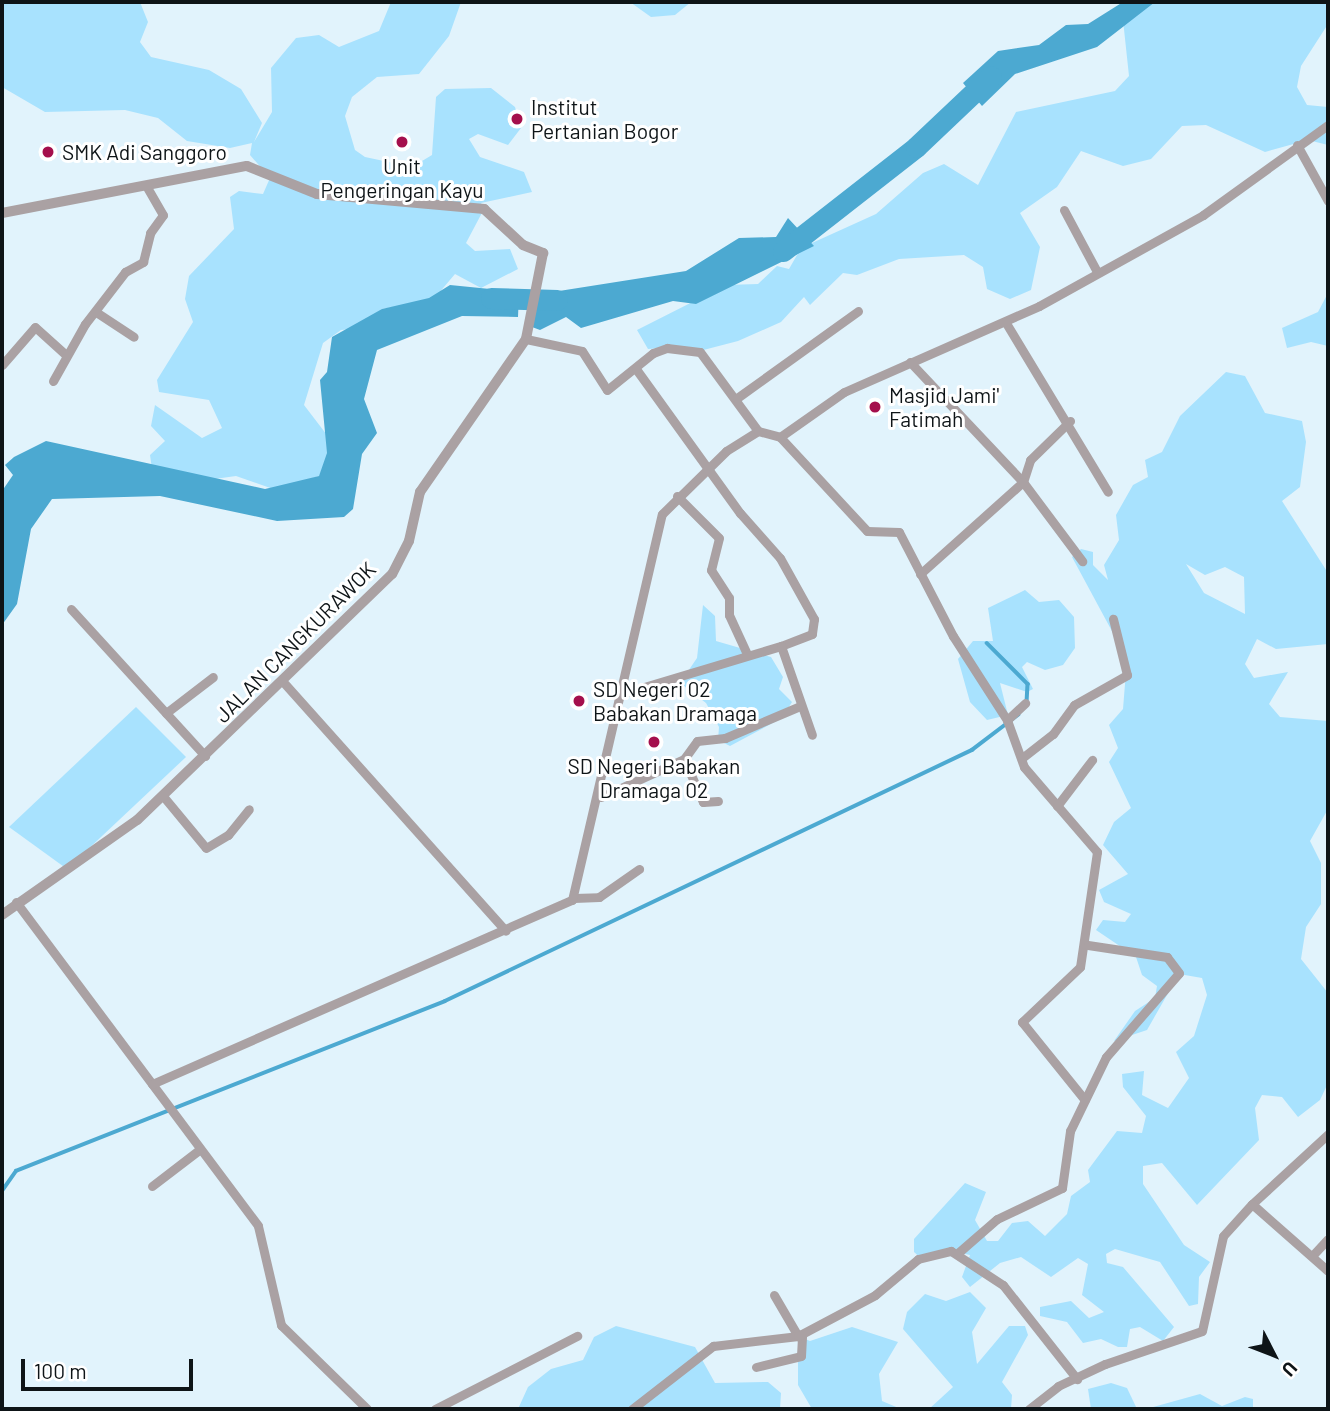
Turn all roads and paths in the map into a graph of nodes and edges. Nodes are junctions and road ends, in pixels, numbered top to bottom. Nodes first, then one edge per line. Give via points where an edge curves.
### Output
1 (1328, 125) edge
2 (1297, 145) junction
3 (147, 187) junction
4 (1328, 201) edge
5 (1064, 210) dead end
6 (2, 213) edge
7 (1096, 270) junction
8 (96, 312) junction
9 (858, 312) dead end
10 (1006, 323) junction
11 (528, 333) junction
12 (134, 337) dead end
13 (66, 355) junction
14 (910, 362) junction
15 (2, 365) edge
16 (636, 369) junction
17 (53, 381) dead end
18 (737, 398) junction
19 (1070, 421) junction
20 (758, 431) junction
21 (779, 437) junction
22 (710, 464) junction
23 (1023, 482) junction
24 (1108, 492) dead end
25 (677, 496) junction
26 (1082, 561) dead end
27 (920, 574) junction
28 (71, 609) dead end
29 (1113, 619) dead end
30 (781, 646) junction
31 (747, 654) junction
32 (213, 677) dead end
33 (285, 684) junction
34 (624, 694) junction
35 (1025, 703) dead end
36 (800, 706) junction
37 (166, 713) junction
38 (1007, 721) junction
39 (812, 735) dead end
40 (205, 756) junction
41 (1023, 758) junction
42 (684, 759) junction
43 (1092, 760) dead end
44 (163, 796) junction
45 (601, 797) junction
46 (718, 801) dead end
47 (1057, 806) junction
48 (249, 809) dead end
49 (639, 869) dead end
50 (574, 898) junction
51 (16, 902) junction
52 (2, 915) edge
53 (506, 931) junction
54 (1088, 945) junction
55 (152, 1084) junction
56 (1085, 1100) junction
57 (1328, 1134) edge
58 (199, 1150) junction
59 (152, 1186) dead end
60 (1252, 1204) junction
61 (1328, 1240) edge
62 (959, 1252) junction
63 (1312, 1256) junction
64 (1328, 1271) edge
65 (774, 1295) dead end
66 (800, 1335) junction
67 (578, 1336) dead end
68 (756, 1367) dead end
69 (1077, 1379) junction
70 (367, 1409) edge
71 (435, 1409) edge
72 (632, 1409) edge
73 (1029, 1409) edge

1 - 2 street
2 - 4 street
2 - 7 street via 1203,215
3 - 6 street
3 - 8 street via 163,215 150,233 143,262 125,272
3 - 11 street via 247,166 317,194 484,209 523,246 543,253
5 - 7 street
7 - 10 street
8 - 12 street
8 - 13 street
9 - 18 street
10 - 14 street
10 - 19 street
11 - 16 street via 582,351 607,390
11 - 33 street, JALAN CANGKURAWOK via 420,492 396,568
13 - 15 street via 35,327
13 - 17 street
14 - 21 street via 831,399
14 - 23 street
16 - 18 street via 667,348 700,352
16 - 22 street
18 - 20 street
19 - 23 street via 1030,460
19 - 24 street
20 - 21 street
20 - 22 street
21 - 27 street via 867,531 899,532
22 - 25 street
22 - 30 street via 740,513 780,558 814,619 812,634
23 - 26 street
23 - 27 street
25 - 31 street via 719,538 711,570 729,598 729,615
25 - 34 street via 658,526
27 - 38 street
28 - 37 street
29 - 41 street via 1127,675 1074,705 1053,734
30 - 31 street
30 - 36 street
31 - 34 street
32 - 37 street
33 - 40 street, JALAN CANGKURAWOK
33 - 53 street
34 - 45 street
35 - 38 street
36 - 39 street
36 - 42 street via 726,737 697,741
37 - 40 street
38 - 41 street
40 - 44 street, JALAN CANGKURAWOK
41 - 47 street
42 - 45 street
42 - 46 street via 703,802
43 - 47 street
44 - 48 street via 206,848 228,835
44 - 51 street, JALAN CANGKURAWOK via 93,857
45 - 50 street
47 - 54 street via 1097,852
49 - 50 street via 598,897
50 - 53 street
51 - 52 street, JALAN CANGKURAWOK
51 - 55 street
53 - 55 street
54 - 56 street via 1075,974 1022,1021
54 - 56 street via 1167,957 1179,973 1144,1021 1112,1048
55 - 58 street
56 - 62 street via 1070,1131 1062,1188 997,1219
57 - 60 street
58 - 59 street
58 - 70 street via 258,1226 281,1325
60 - 63 street
60 - 69 street via 1223,1236 1202,1331
61 - 63 street
62 - 66 street via 918,1259 876,1295
62 - 69 street via 1003,1285
63 - 64 street
65 - 66 street
66 - 68 street via 801,1356
66 - 72 street via 713,1346
67 - 71 street
69 - 73 street

